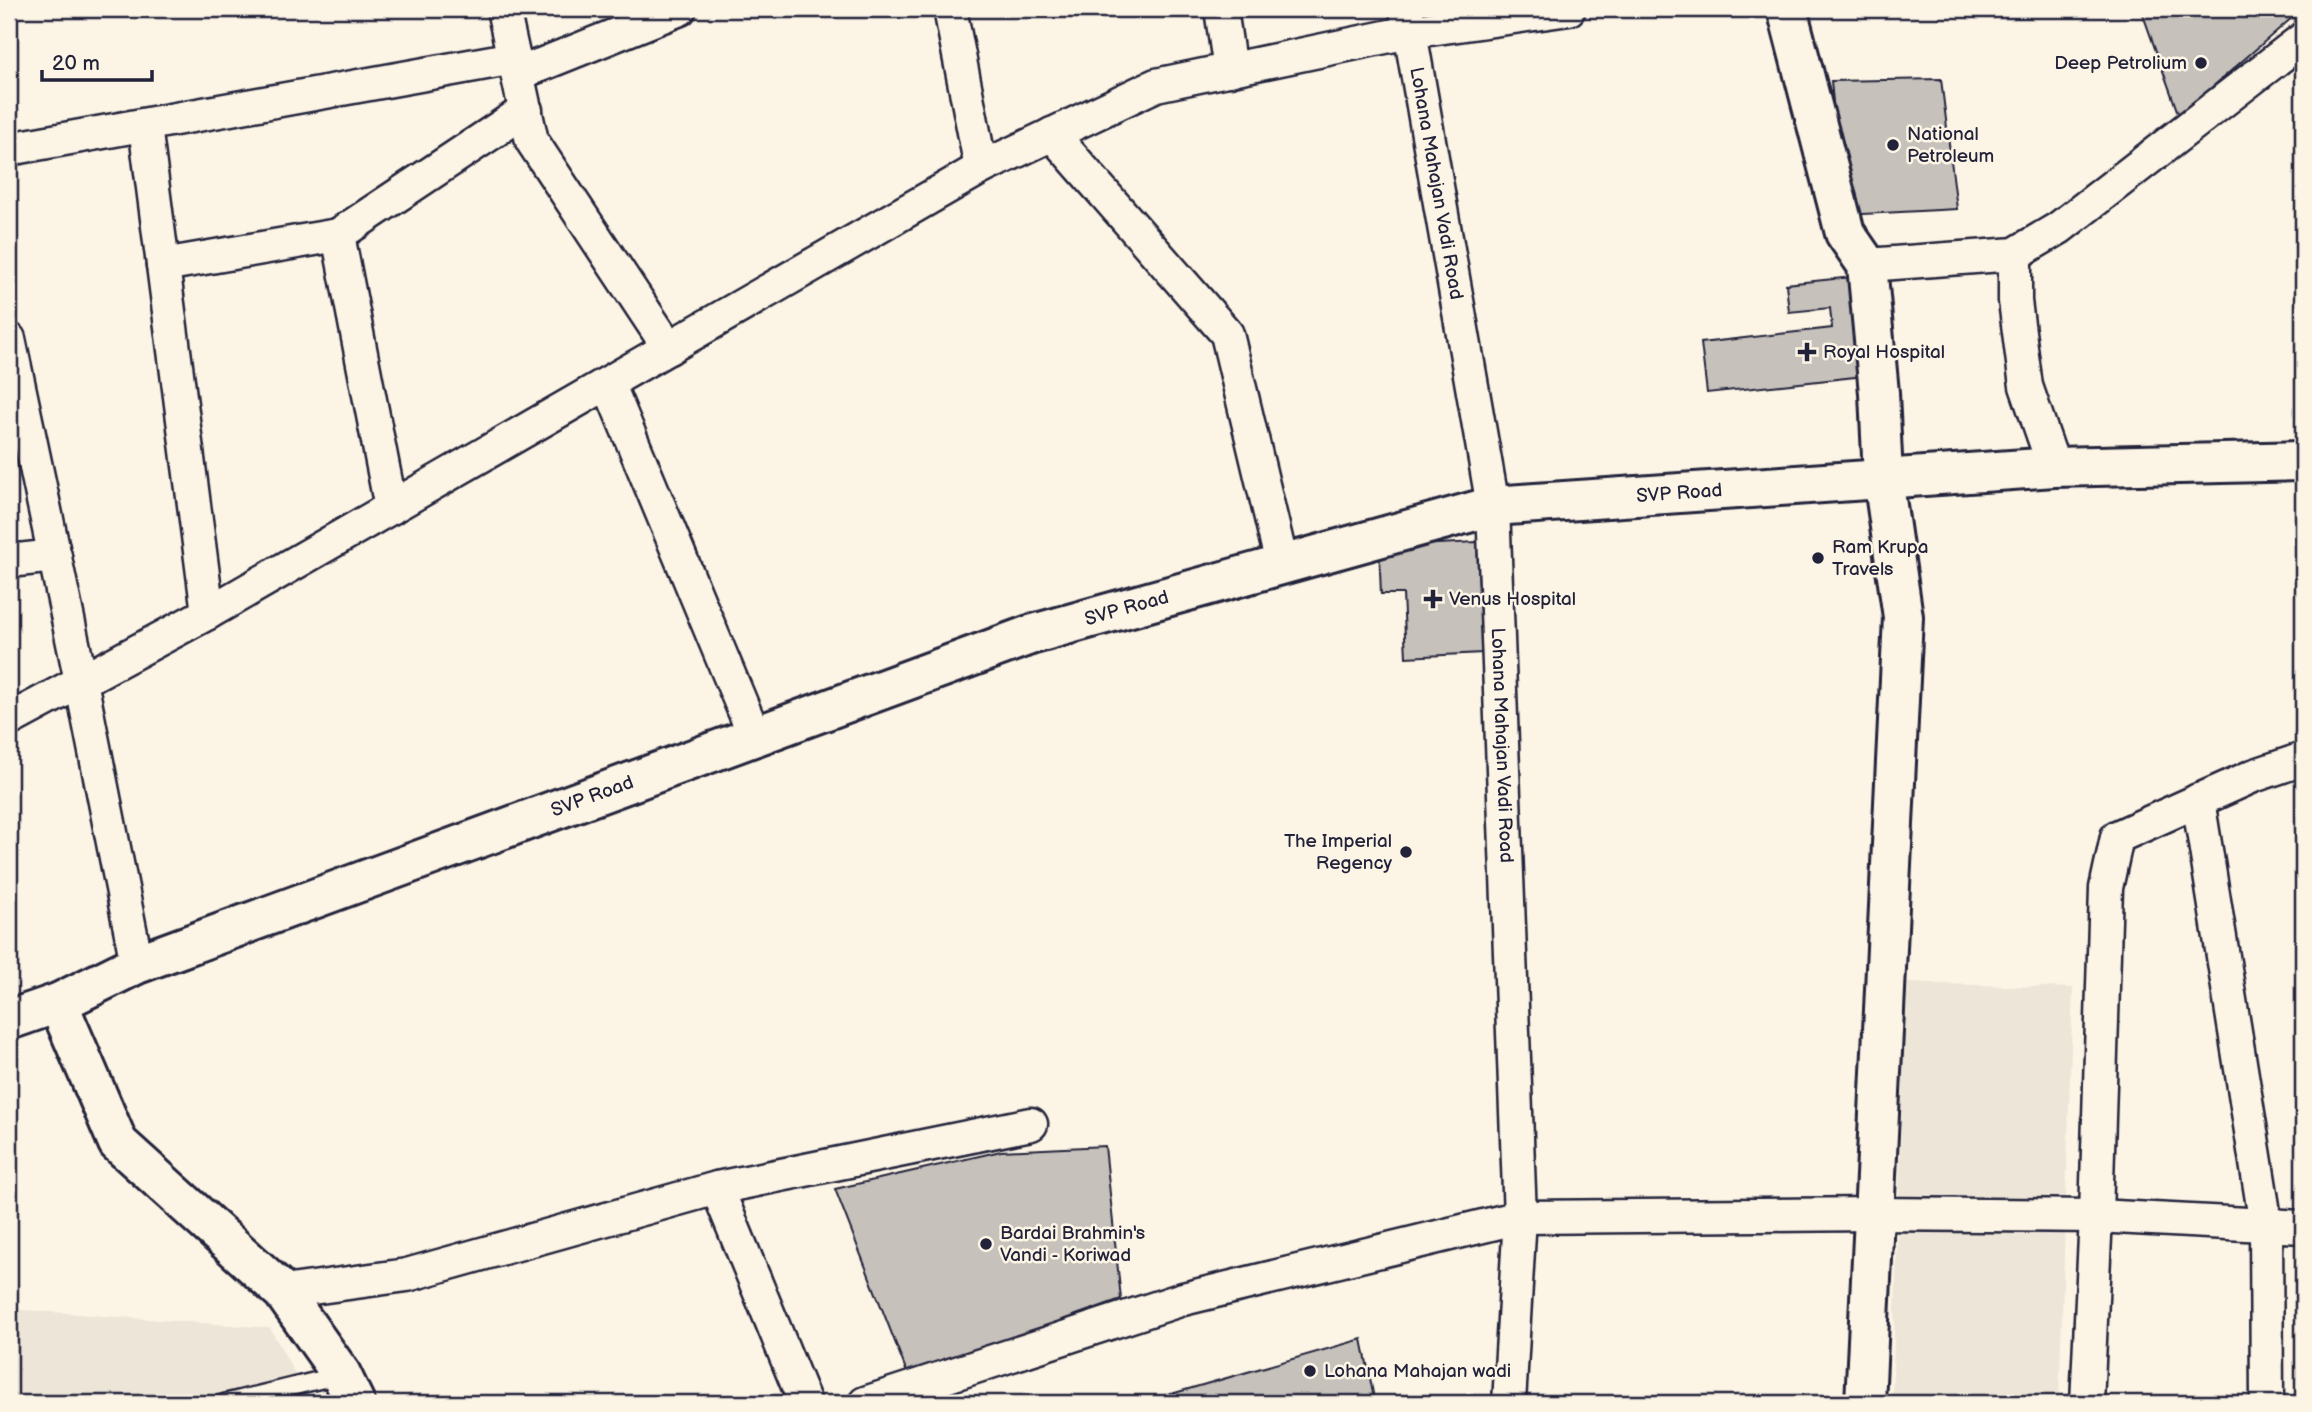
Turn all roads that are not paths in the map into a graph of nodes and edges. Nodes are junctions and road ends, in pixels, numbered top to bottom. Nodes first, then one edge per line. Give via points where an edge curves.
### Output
1 (503, 9) edge
2 (680, 9) edge
3 (950, 9) edge
4 (1221, 9) edge
5 (1569, 9) edge
6 (1787, 9) edge
7 (1408, 21) edge
8 (2303, 39) edge
9 (516, 66) junction
10 (1230, 70) junction
11 (526, 110) junction
12 (145, 126) junction
13 (1052, 134) junction
14 (9, 149) edge
15 (981, 168) junction
16 (338, 235) junction
17 (2014, 254) junction
18 (163, 265) junction
19 (1867, 265) junction
20 (9, 342) edge
21 (669, 348) junction
22 (608, 383) junction
23 (2303, 461) edge
24 (2054, 467) junction
25 (1883, 478) junction
26 (1493, 506) junction
27 (391, 508) junction
28 (55, 556) junction
29 (9, 561) edge
30 (1282, 564) junction
31 (208, 613) junction
32 (81, 681) junction
33 (9, 720) edge
34 (755, 737) junction
35 (2303, 759) edge
36 (2198, 800) junction
37 (137, 964) junction
38 (58, 1003) junction
39 (9, 1020) edge
40 (1031, 1124) dead end
41 (717, 1188) junction
42 (1874, 1214) junction
43 (2096, 1216) junction
44 (1520, 1217) junction
45 (2266, 1225) junction
46 (2303, 1227) edge
47 (283, 1292) junction
48 (348, 1389) edge
49 (224, 1403) edge
50 (805, 1403) edge
51 (865, 1403) edge
52 (1509, 1403) edge
53 (1865, 1403) edge
54 (2087, 1403) edge
55 (2267, 1403) edge

1 - 9 street
2 - 9 street
3 - 15 street
4 - 10 street
5 - 7 street
6 - 19 main road via 1844,233
7 - 10 street
7 - 26 street, Lohana Mahajan Vadi Road
8 - 17 street via 2059,228
9 - 11 street
9 - 12 street
10 - 13 street via 1156,85
11 - 16 street
11 - 21 street via 533,141
12 - 14 street
12 - 18 street
13 - 15 street
13 - 30 street via 1227,334
15 - 21 street
16 - 18 street
16 - 27 street
17 - 19 street
17 - 24 street via 2026,386
18 - 31 street
19 - 25 main road
20 - 28 street
21 - 22 street
22 - 27 street
22 - 34 street
23 - 24 main road, SVP Road
24 - 25 main road, SVP Road
25 - 26 main road, SVP Road
25 - 42 main road via 1903,617
26 - 30 main road, SVP Road
26 - 44 street, Lohana Mahajan Vadi Road
27 - 31 street
28 - 29 street
28 - 32 street
30 - 34 main road, SVP Road via 1030,635
31 - 32 street
32 - 33 street
32 - 37 street
34 - 37 main road, SVP Road
35 - 36 street
36 - 43 street via 2117,836 2106,888
36 - 45 street
37 - 38 main road, SVP Road
38 - 39 main road, SVP Road
38 - 47 main road via 118,1143
40 - 41 street
41 - 47 street via 407,1275
41 - 50 street
42 - 43 street
42 - 44 street
42 - 53 main road
43 - 45 street
43 - 54 street
44 - 51 street via 1184,1299
44 - 52 street, Lohana Mahajan Vadi Road
45 - 46 street
45 - 55 street
47 - 48 main road
48 - 49 lane

